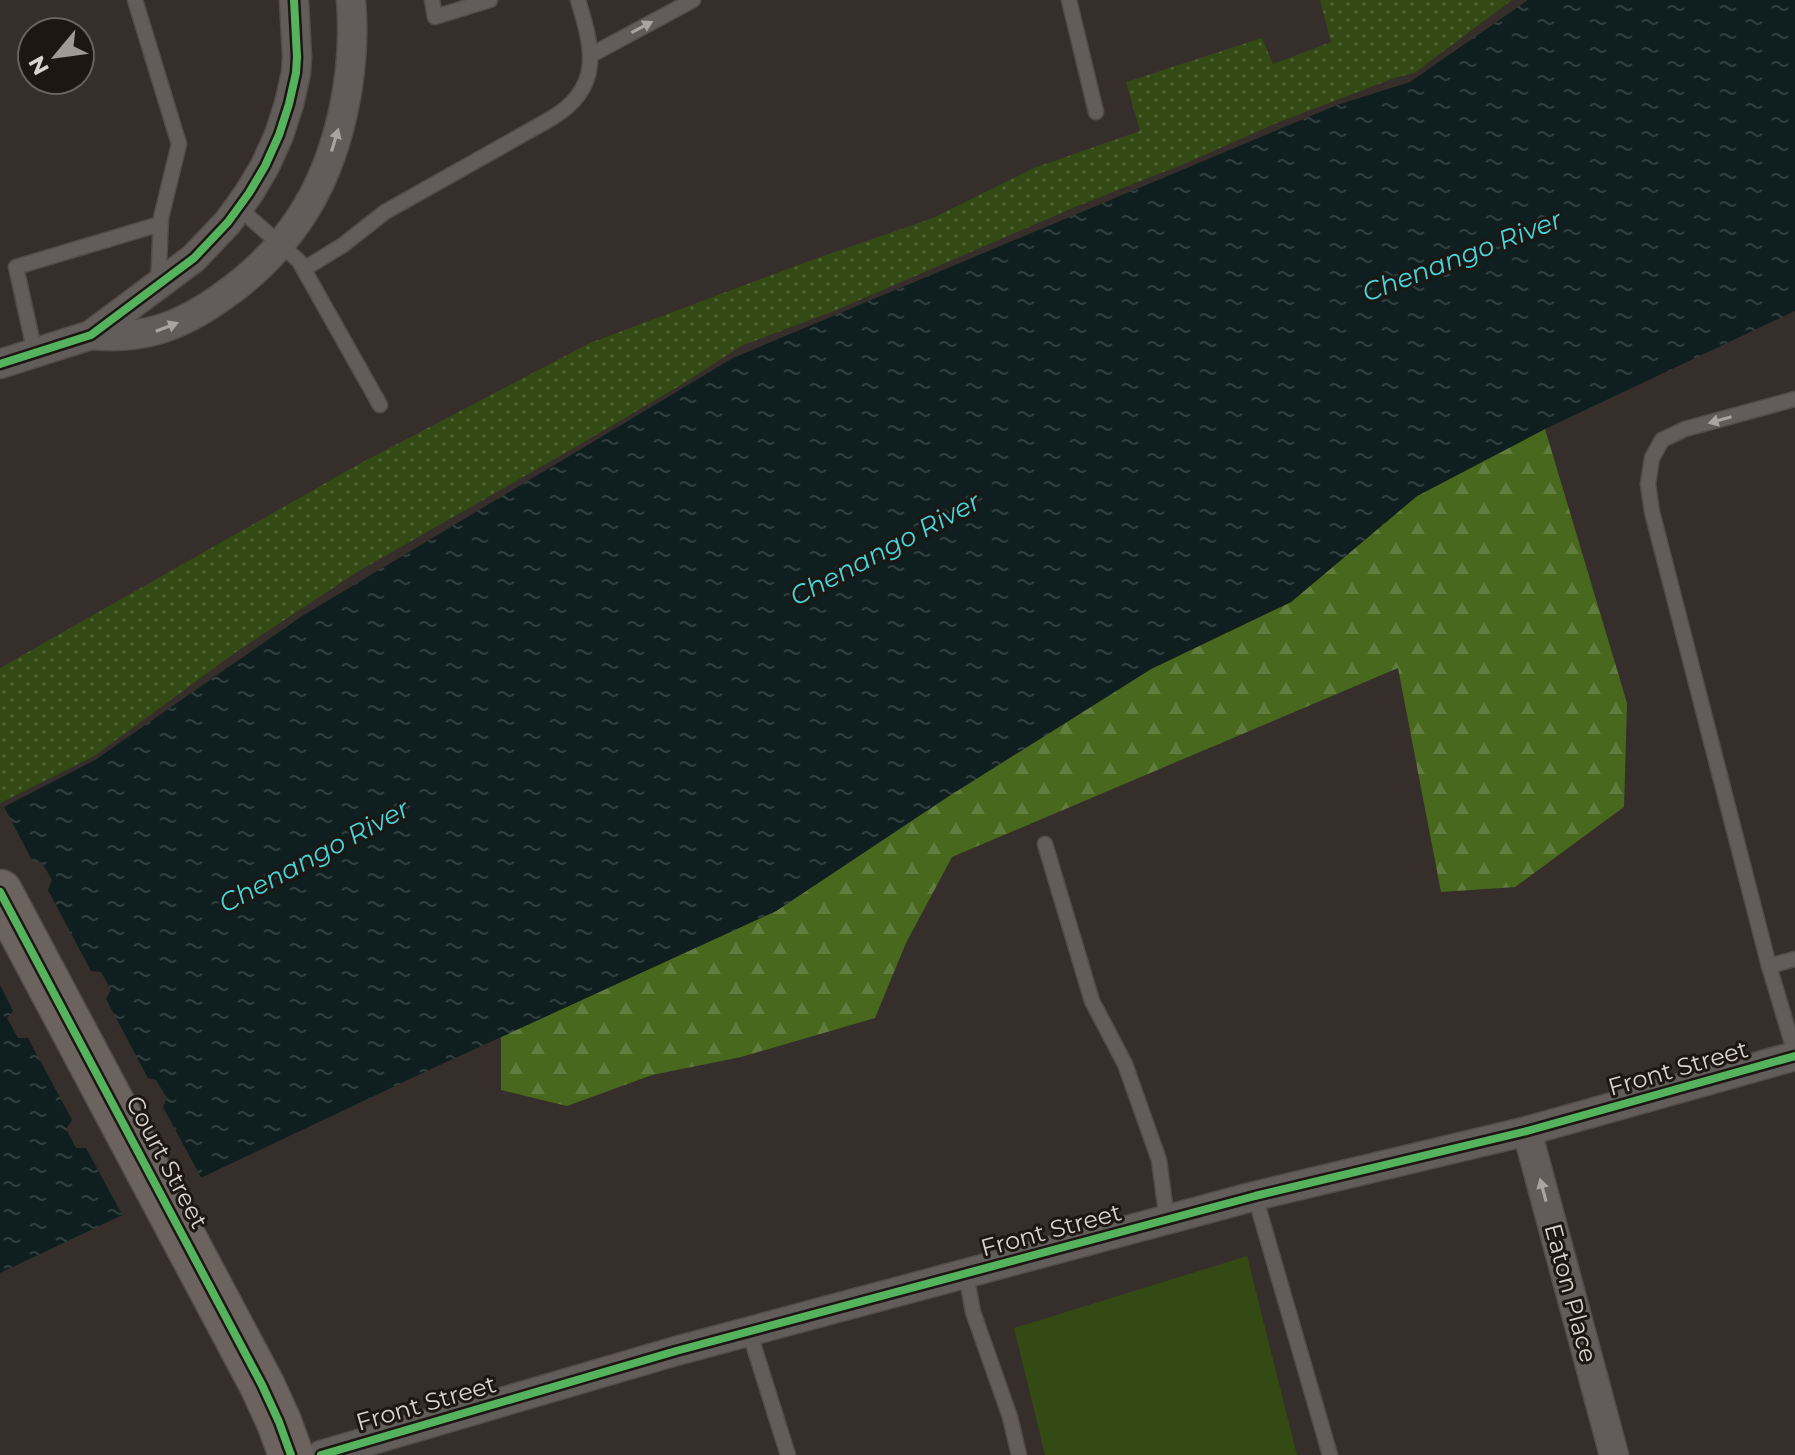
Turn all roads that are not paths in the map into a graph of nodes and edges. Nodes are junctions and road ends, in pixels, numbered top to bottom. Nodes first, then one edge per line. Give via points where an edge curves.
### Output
1 (135, 0) edge
2 (294, 0) edge
3 (351, 0) edge
4 (432, 0) edge
5 (490, 0) edge
6 (578, 0) edge
7 (693, 0) edge
8 (1069, 0) edge
9 (591, 55) junction
10 (1096, 112) dead end
11 (239, 208) junction
12 (160, 224) junction
13 (281, 244) junction
14 (304, 269) junction
15 (158, 286) junction
16 (91, 335) junction
17 (35, 353) junction
18 (0, 364) edge
19 (1795, 399) edge
20 (380, 405) dead end
21 (1045, 844) dead end
22 (0, 892) edge
23 (1795, 959) edge
24 (1769, 966) junction
25 (1795, 1054) edge
26 (1527, 1131) junction
27 (1255, 1196) junction
28 (1167, 1220) junction
29 (966, 1274) junction
30 (749, 1331) junction
31 (291, 1455) edge
32 (321, 1455) edge
33 (788, 1455) edge
34 (1019, 1455) edge
35 (1330, 1455) edge
36 (1614, 1455) edge

1 - 12 lane via 179,144
2 - 11 street via 297,57 289,104 265,166
13 -> 3 street via 311,200 332,152 350,71
4 - 5 lane via 435,17
6 - 9 lane
9 -> 7 lane
8 - 10 lane
9 - 14 lane via 584,89 562,112 385,212
11 - 13 lane
11 - 15 street via 206,246
12 - 15 lane
12 - 17 lane via 16,267
13 - 14 lane
16 -> 13 street via 151,333 192,316 243,281
14 - 20 lane
15 - 16 street
16 - 17 street
17 - 18 street
19 -> 24 lane via 1662,440 1652,458 1648,484
21 - 28 lane via 1092,1001 1125,1064 1159,1160
22 - 31 main road, Court Street via 272,1405
23 - 24 lane
24 - 25 lane
25 - 26 street, Front Street
26 - 27 street, Front Street
36 -> 26 street, Eaton Place
27 - 28 street, Front Street
27 - 35 lane
28 - 29 street, Front Street
29 - 30 street, Front Street
29 - 34 lane
30 - 32 street, Front Street
30 - 33 lane

